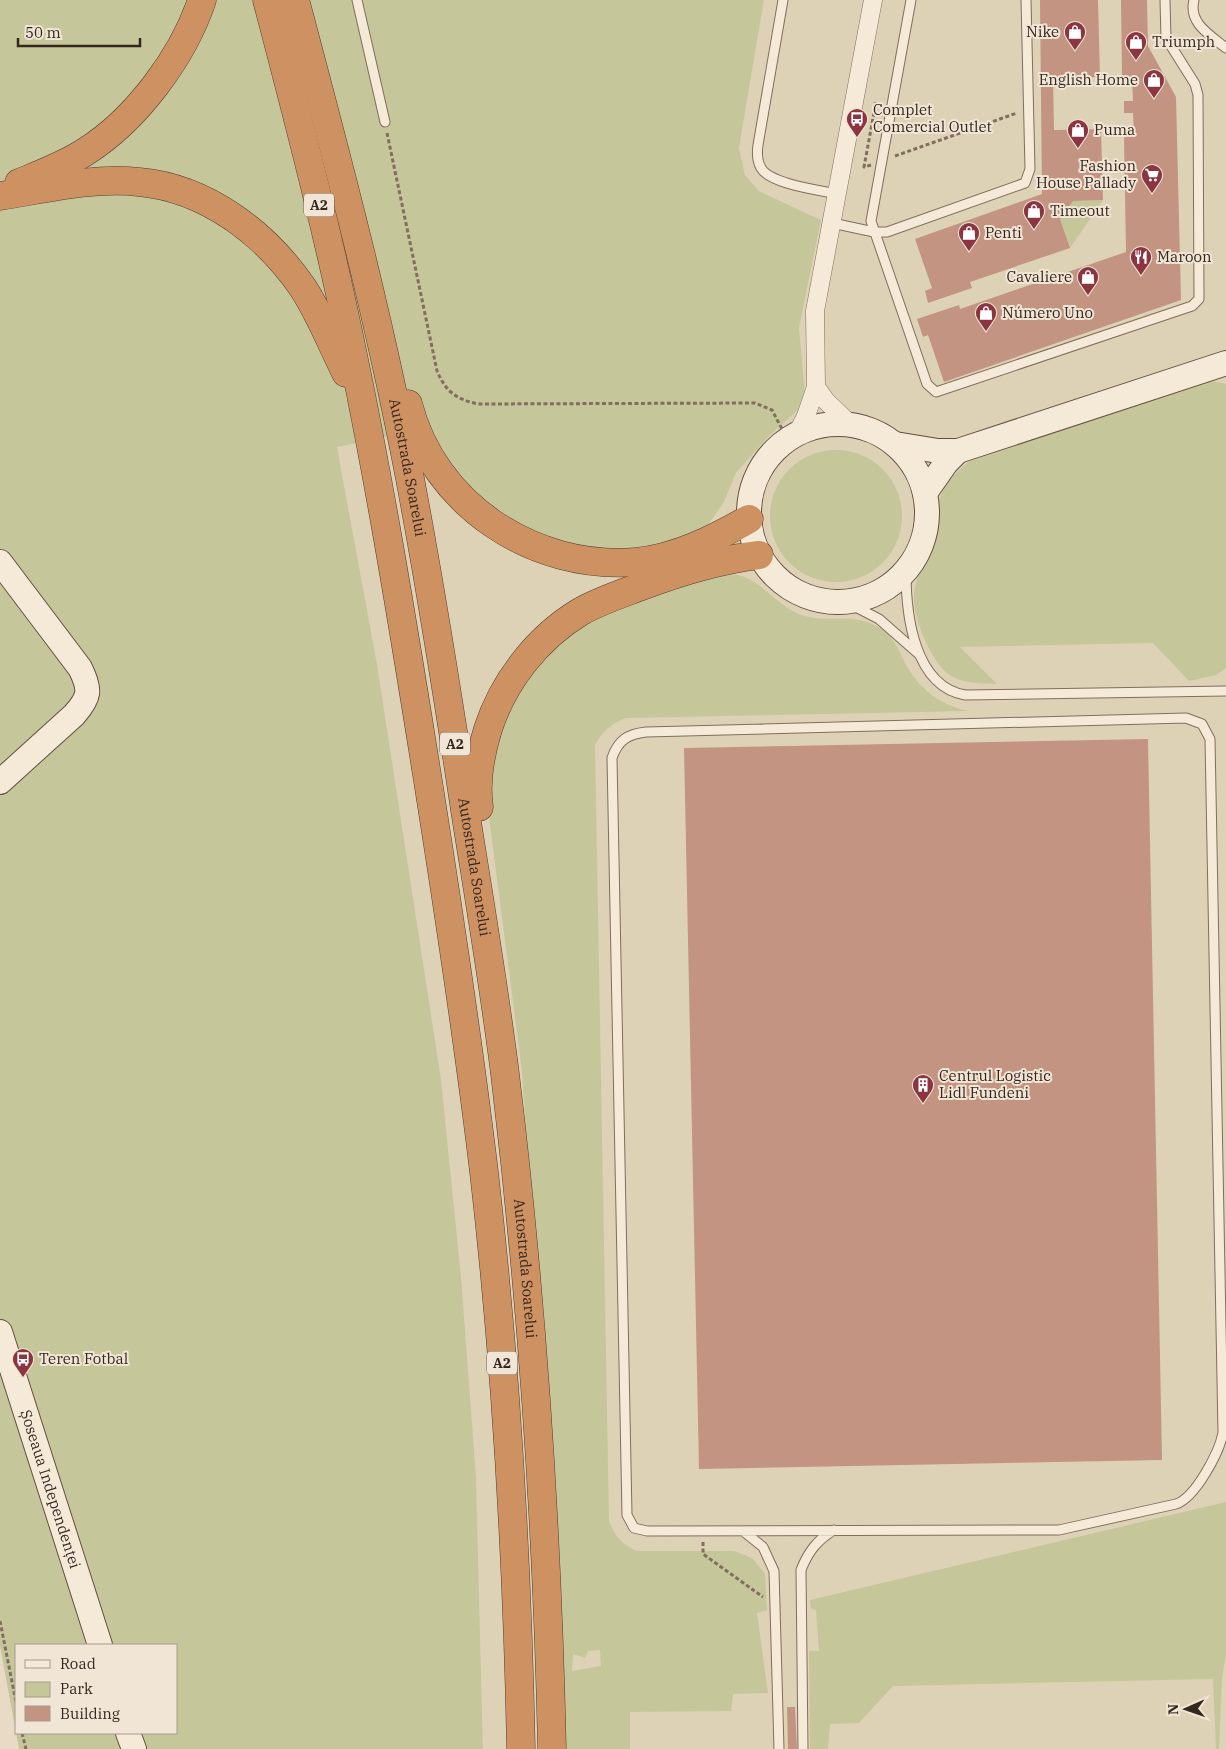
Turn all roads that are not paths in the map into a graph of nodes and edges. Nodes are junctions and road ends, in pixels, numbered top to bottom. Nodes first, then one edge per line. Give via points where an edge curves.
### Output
1 (202, 0) edge
2 (267, 0) edge
3 (295, 0) edge
4 (356, 0) edge
5 (783, 0) edge
6 (873, 0) edge
7 (911, 0) edge
8 (1026, 0) edge
9 (1165, 0) edge
10 (1194, 0) edge
11 (1226, 48) edge
12 (384, 122) road end
13 (0, 192) edge
14 (837, 194) junction
15 (0, 196) edge
16 (832, 223) junction
17 (874, 232) junction
18 (367, 280) junction
19 (1226, 363) edge
20 (816, 387) junction
21 (365, 412) junction
22 (851, 424) junction
23 (792, 436) junction
24 (896, 444) junction
25 (958, 452) junction
26 (925, 492) junction
27 (749, 519) junction
28 (759, 555) junction
29 (0, 562) edge
30 (906, 572) junction
31 (848, 603) junction
32 (920, 655) junction
33 (1226, 691) edge
34 (0, 782) edge
35 (492, 981) junction
36 (0, 1332) edge
37 (834, 1530) junction
38 (742, 1531) junction
39 (100, 1644) edge
40 (128, 1734) edge
41 (134, 1749) edge
42 (521, 1749) edge
43 (552, 1749) edge
44 (779, 1749) edge
45 (803, 1749) edge

1 - 13 highway via 191,30 147,98 86,152
2 - 21 highway, Autostrada Soarelui / A2 via 327,238
3 - 18 highway, Autostrada Soarelui / A2
4 - 12 lane
5 - 14 lane via 758,145 758,162 761,169 773,178
6 - 14 street
7 - 17 lane via 871,220
8 - 17 lane via 1030,169 1025,183 887,232
9 - 17 lane via 1166,38 1192,79 1198,95 1200,294 1196,304 936,392 927,384
10 - 11 lane via 1192,10 1198,25
14 - 16 street
15 - 21 highway via 73,185 139,182 178,191 220,209 269,247 303,289
16 - 17 lane
16 - 20 street via 815,310
18 - 27 highway via 397,364 413,424 430,458 462,500 518,541 552,554 584,560 637,562 706,543
18 - 35 highway, Autostrada Soarelui / A2 via 416,507
19 - 25 street
20 - 22 street
20 - 23 street via 806,416
21 - 42 highway, Autostrada Soarelui / A2 via 460,979 484,1176 506,1406
22 - 23 street via 814,427
22 - 24 street via 867,428
23 - 27 street via 770,454 758,474 750,496
24 - 25 street
24 - 26 street via 914,466
25 - 26 street
26 - 30 street via 928,514 925,534 918,554
27 - 28 street
28 - 31 street via 774,576 796,592 821,602
28 - 35 highway via 706,564 668,576 580,612 533,651 511,679 492,716 480,755 476,791 499,939
29 - 34 street via 80,668 87,682 88,694 74,715
30 - 31 street via 870,598
30 - 32 lane via 908,610
31 - 32 lane via 879,619
32 - 33 lane via 940,684 952,693 965,695
35 - 43 highway, Autostrada Soarelui / A2 via 530,1306
36 - 39 street, Șoseaua Independenței
37 - 38 lane
37 - 38 lane via 1069,1530 1183,1502 1190,1496 1221,1444 1210,739 1202,724 1193,720 646,732 624,738 616,747 612,768 628,1515 629,1521 640,1531
37 - 45 lane via 814,1546 801,1570
38 - 44 lane via 763,1547 774,1571
40 - 41 street

